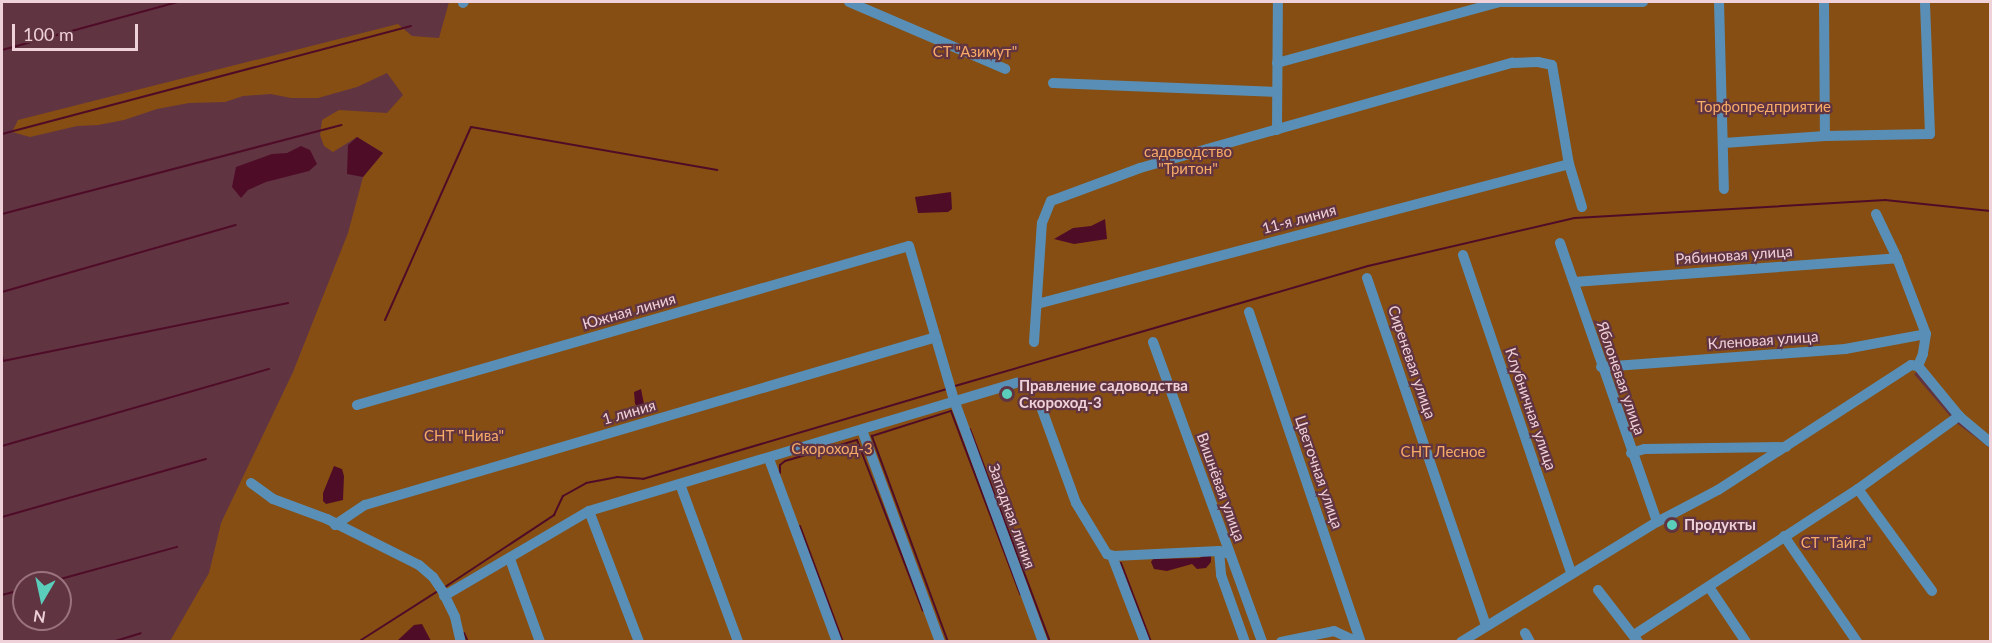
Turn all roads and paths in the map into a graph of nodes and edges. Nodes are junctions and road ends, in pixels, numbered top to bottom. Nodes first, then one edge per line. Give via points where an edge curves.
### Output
1 (849, 2) edge
2 (1278, 2) edge
3 (1478, 2) edge
4 (1500, 2) edge
5 (1642, 2) edge
6 (1719, 2) edge
7 (1824, 2) edge
8 (1925, 2) edge
9 (1277, 63) junction
10 (1005, 69) dead end
11 (1053, 83) dead end
12 (1277, 92) junction
13 (1277, 130) junction
14 (1825, 136) junction
15 (1724, 143) junction
16 (1569, 164) junction
17 (1724, 189) dead end
18 (1582, 207) dead end
19 (1875, 214) dead end
20 (1560, 243) dead end
21 (909, 246) joint
22 (1463, 255) dead end
23 (1897, 258) junction
24 (1367, 278) dead end
25 (1574, 282) junction
26 (1037, 304) junction
27 (1249, 312) dead end
28 (1926, 334) junction
29 (936, 337) junction
30 (1034, 342) dead end
31 (1153, 342) dead end
32 (1918, 366) junction
33 (1601, 367) junction
34 (1017, 383) dead end
35 (952, 392) junction
36 (1040, 404) dead end
37 (357, 405) dead end
38 (1959, 416) junction
39 (862, 430) junction
40 (1990, 442) edge
41 (1786, 447) junction
42 (1631, 453) junction
43 (769, 459) junction
44 (251, 483) dead end
45 (680, 484) junction
46 (1858, 489) junction
47 (589, 512) junction
48 (1657, 522) junction
49 (335, 525) junction
50 (1784, 536) junction
51 (1225, 552) junction
52 (1112, 556) junction
53 (510, 559) junction
54 (1571, 573) junction
55 (1709, 587) junction
56 (1598, 590) dead end
57 (1932, 591) dead end
58 (444, 592) junction
59 (1486, 626) junction
60 (1636, 638) edge
61 (461, 642) edge
62 (540, 642) edge
63 (639, 642) edge
64 (738, 642) edge
65 (837, 642) edge
66 (940, 642) edge
67 (1043, 642) edge
68 (1145, 642) edge
69 (1245, 642) edge
70 (1262, 642) edge
71 (1281, 642) edge
72 (1359, 642) edge
73 (1461, 642) edge
74 (1746, 642) edge
75 (1857, 642) edge

1 - 10 street
2 - 9 street
3 - 4 street
4 - 5 street
4 - 9 street
6 - 15 street
7 - 14 street
8 - 14 street via 1930,135
9 - 12 street
11 - 12 street
12 - 13 street
13 - 16 street via 1512,63 1538,62 1552,65
13 - 26 street via 1140,168 1051,201 1042,223
14 - 15 street
15 - 17 street
16 - 18 street
16 - 26 street, 11-я линия
19 - 23 street
20 - 25 street, Яблоневая улица
21 - 29 street, Западная линия
21 - 37 street, Южная линия
22 - 54 street, Клубничная улица
23 - 25 street, Рябиновая улица
23 - 28 street
24 - 59 street, Сиреневая улица
25 - 33 street, Яблоневая улица
26 - 30 street
27 - 72 street, Цветочная улица
28 - 32 street
28 - 33 street, Кленовая улица via 1845,349
29 - 35 street, Западная линия
29 - 49 street, 1 линия via 365,505
31 - 51 street, Вишнёвая улица
32 - 38 street
32 - 41 street via 1911,365 1887,378
33 - 42 street, Яблоневая улица
34 - 35 street
35 - 39 street
35 - 67 street, Западная линия
36 - 52 street via 1076,502 1107,554
38 - 40 street
38 - 46 street
39 - 43 street
39 - 66 street
41 - 42 street via 1644,449
41 - 48 street
42 - 48 street, Яблоневая улица
43 - 45 street
43 - 65 street
44 - 49 street via 273,499
45 - 47 street
45 - 64 street
46 - 50 street
46 - 57 street
47 - 53 street
47 - 63 street
48 - 54 street
49 - 58 street via 419,565
50 - 55 street
50 - 75 street
51 - 52 street
51 - 69 street via 1221,575
51 - 70 street, Вишнёвая улица
52 - 68 street
53 - 58 street
53 - 62 street
54 - 59 street
55 - 60 street
55 - 74 street
56 - 60 street
58 - 61 street
59 - 73 street
71 - 72 street via 1334,631

